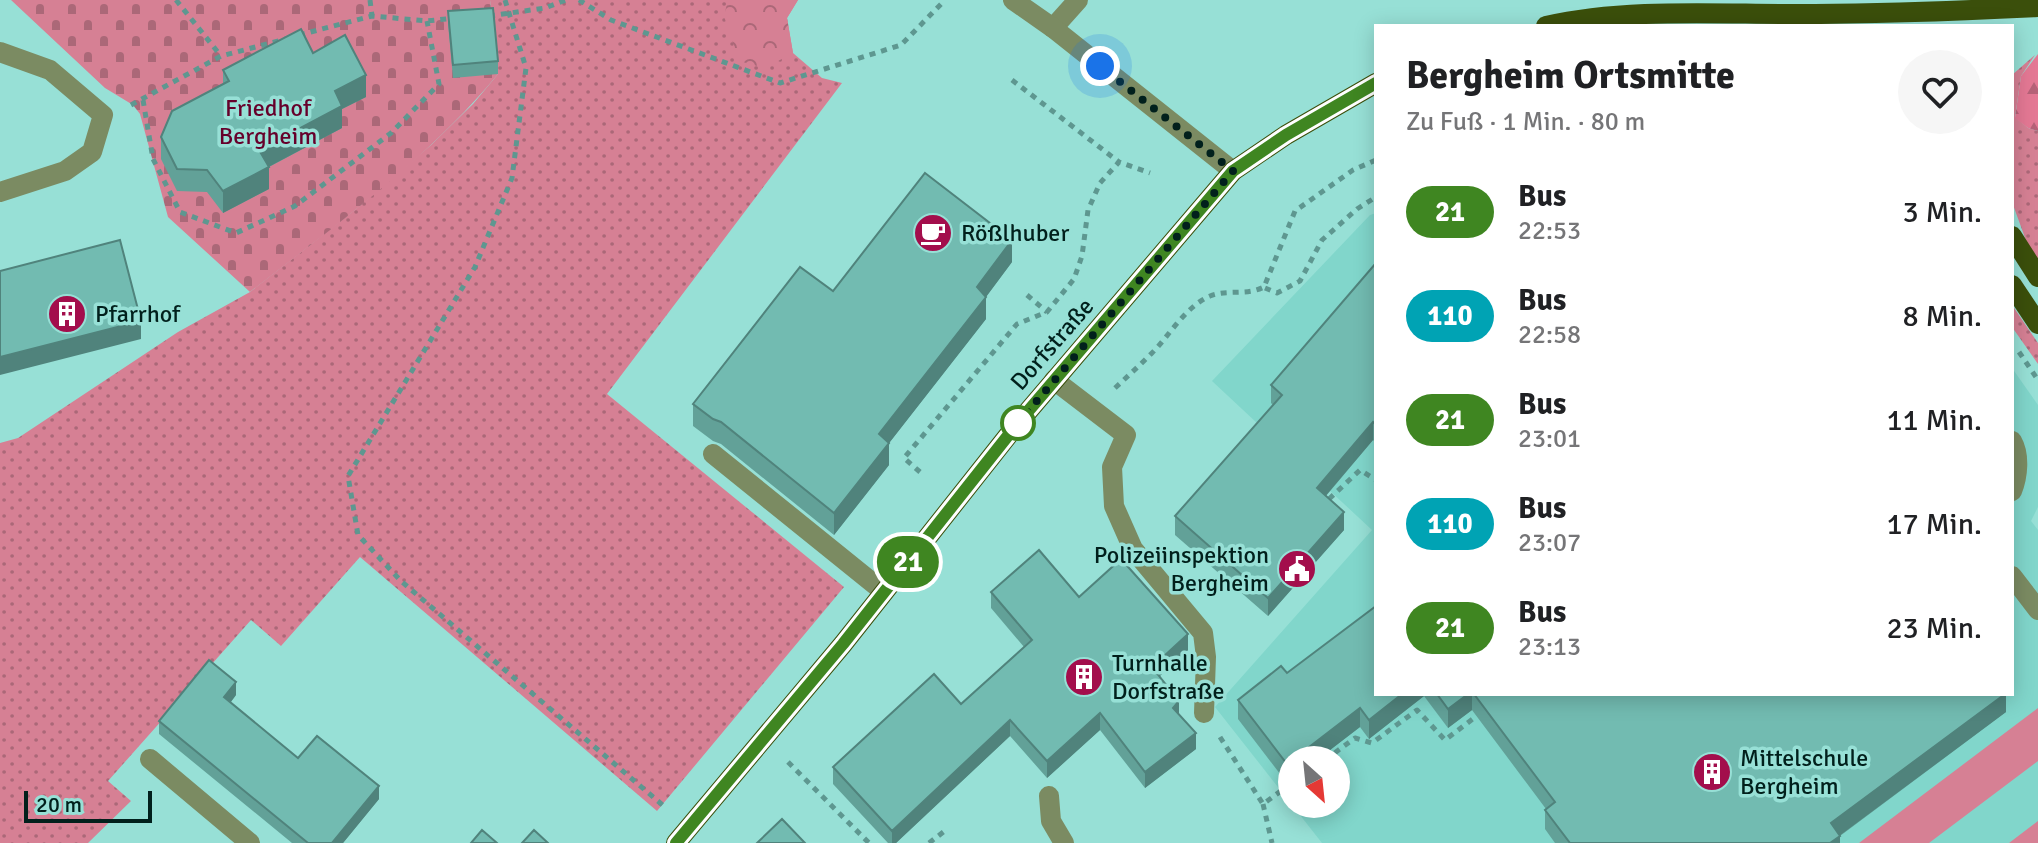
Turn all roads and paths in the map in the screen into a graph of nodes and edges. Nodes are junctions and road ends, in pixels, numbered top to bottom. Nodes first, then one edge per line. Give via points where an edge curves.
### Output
1 (176, 0) edge
2 (370, 0) edge
3 (505, 0) edge
4 (566, 0) edge
5 (579, 0) edge
6 (945, 0) edge
7 (1013, 0) edge
8 (1078, 0) edge
9 (2038, 7) edge
10 (509, 14) junction
11 (372, 16) junction
12 (482, 16) edge
13 (468, 17) edge
14 (1960, 18) edge
15 (1863, 20) edge
16 (427, 21) junction
17 (1555, 24) edge
18 (1053, 28) junction
19 (0, 52) edge
20 (221, 56) junction
21 (1012, 80) dead end
22 (1374, 84) edge
23 (143, 100) junction
24 (103, 115) junction
25 (1374, 161) edge
26 (1119, 162) junction
27 (1233, 171) junction
28 (1150, 173) dead end
29 (0, 192) edge
30 (1374, 198) edge
31 (2014, 239) edge
32 (2038, 277) edge
33 (1264, 287) junction
34 (2014, 288) edge
35 (1027, 295) dead end
36 (1047, 312) junction
37 (2038, 324) edge
38 (2014, 344) edge
39 (1054, 380) junction
40 (2038, 380) edge
41 (1091, 411) junction
42 (2014, 444) edge
43 (713, 454) edge
44 (920, 472) dead end
45 (1374, 479) edge
46 (2014, 486) edge
47 (1329, 499) edge
48 (2014, 579) edge
49 (884, 592) junction
50 (2038, 610) edge
51 (1493, 703) edge
52 (1204, 713) joint
53 (1344, 746) edge
54 (150, 759) dead end
55 (788, 762) dead end
56 (1278, 793) edge
57 (1049, 796) dead end
58 (1263, 804) junction
59 (667, 809) dead end
60 (946, 830) dead end
61 (250, 843) edge
62 (676, 843) edge
63 (869, 843) edge
64 (929, 843) edge
65 (1064, 843) edge
66 (1272, 843) edge

1 - 20 path
2 - 11 path
3 - 10 path
4 - 10 path
5 - 6 path via 611,20 780,83 901,45
7 - 18 street
8 - 18 street
9 - 14 main road
10 - 12 path
10 - 59 path via 526,68 512,178 475,267 348,476 358,535 401,581
11 - 16 path
11 - 20 path
13 - 16 path
14 - 15 main road
15 - 17 main road via 1674,14
16 - 23 path via 439,84 391,133 295,206 236,233 180,212 153,159
18 - 27 street
19 - 24 street via 50,70
20 - 23 path
21 - 26 path
22 - 27 main road, Dorfstraße
23 - 24 path
24 - 29 street via 92,152 65,171
25 - 33 path via 1295,211
26 - 28 path
26 - 36 path via 1100,183 1088,210 1074,279
27 - 39 main road, Dorfstraße
30 - 33 path via 1322,240 1300,281 1277,293
31 - 32 main road
33 - 41 path via 1251,294 1209,297 1195,305
34 - 37 main road
35 - 36 path
36 - 44 path via 1017,324 904,458
38 - 40 path
39 - 41 street
39 - 49 main road, Dorfstraße
41 - 52 street via 1126,435 1112,467 1114,506 1133,549 1203,633
42 - 46 street
43 - 49 street
45 - 47 path via 1360,470
48 - 50 street
49 - 62 main road, Dorfstraße
51 - 53 path via 1445,740 1417,710 1372,743 1355,738
52 - 58 path
54 - 61 street
55 - 63 path
56 - 58 path
57 - 65 street via 1051,821
58 - 66 path
60 - 64 path

